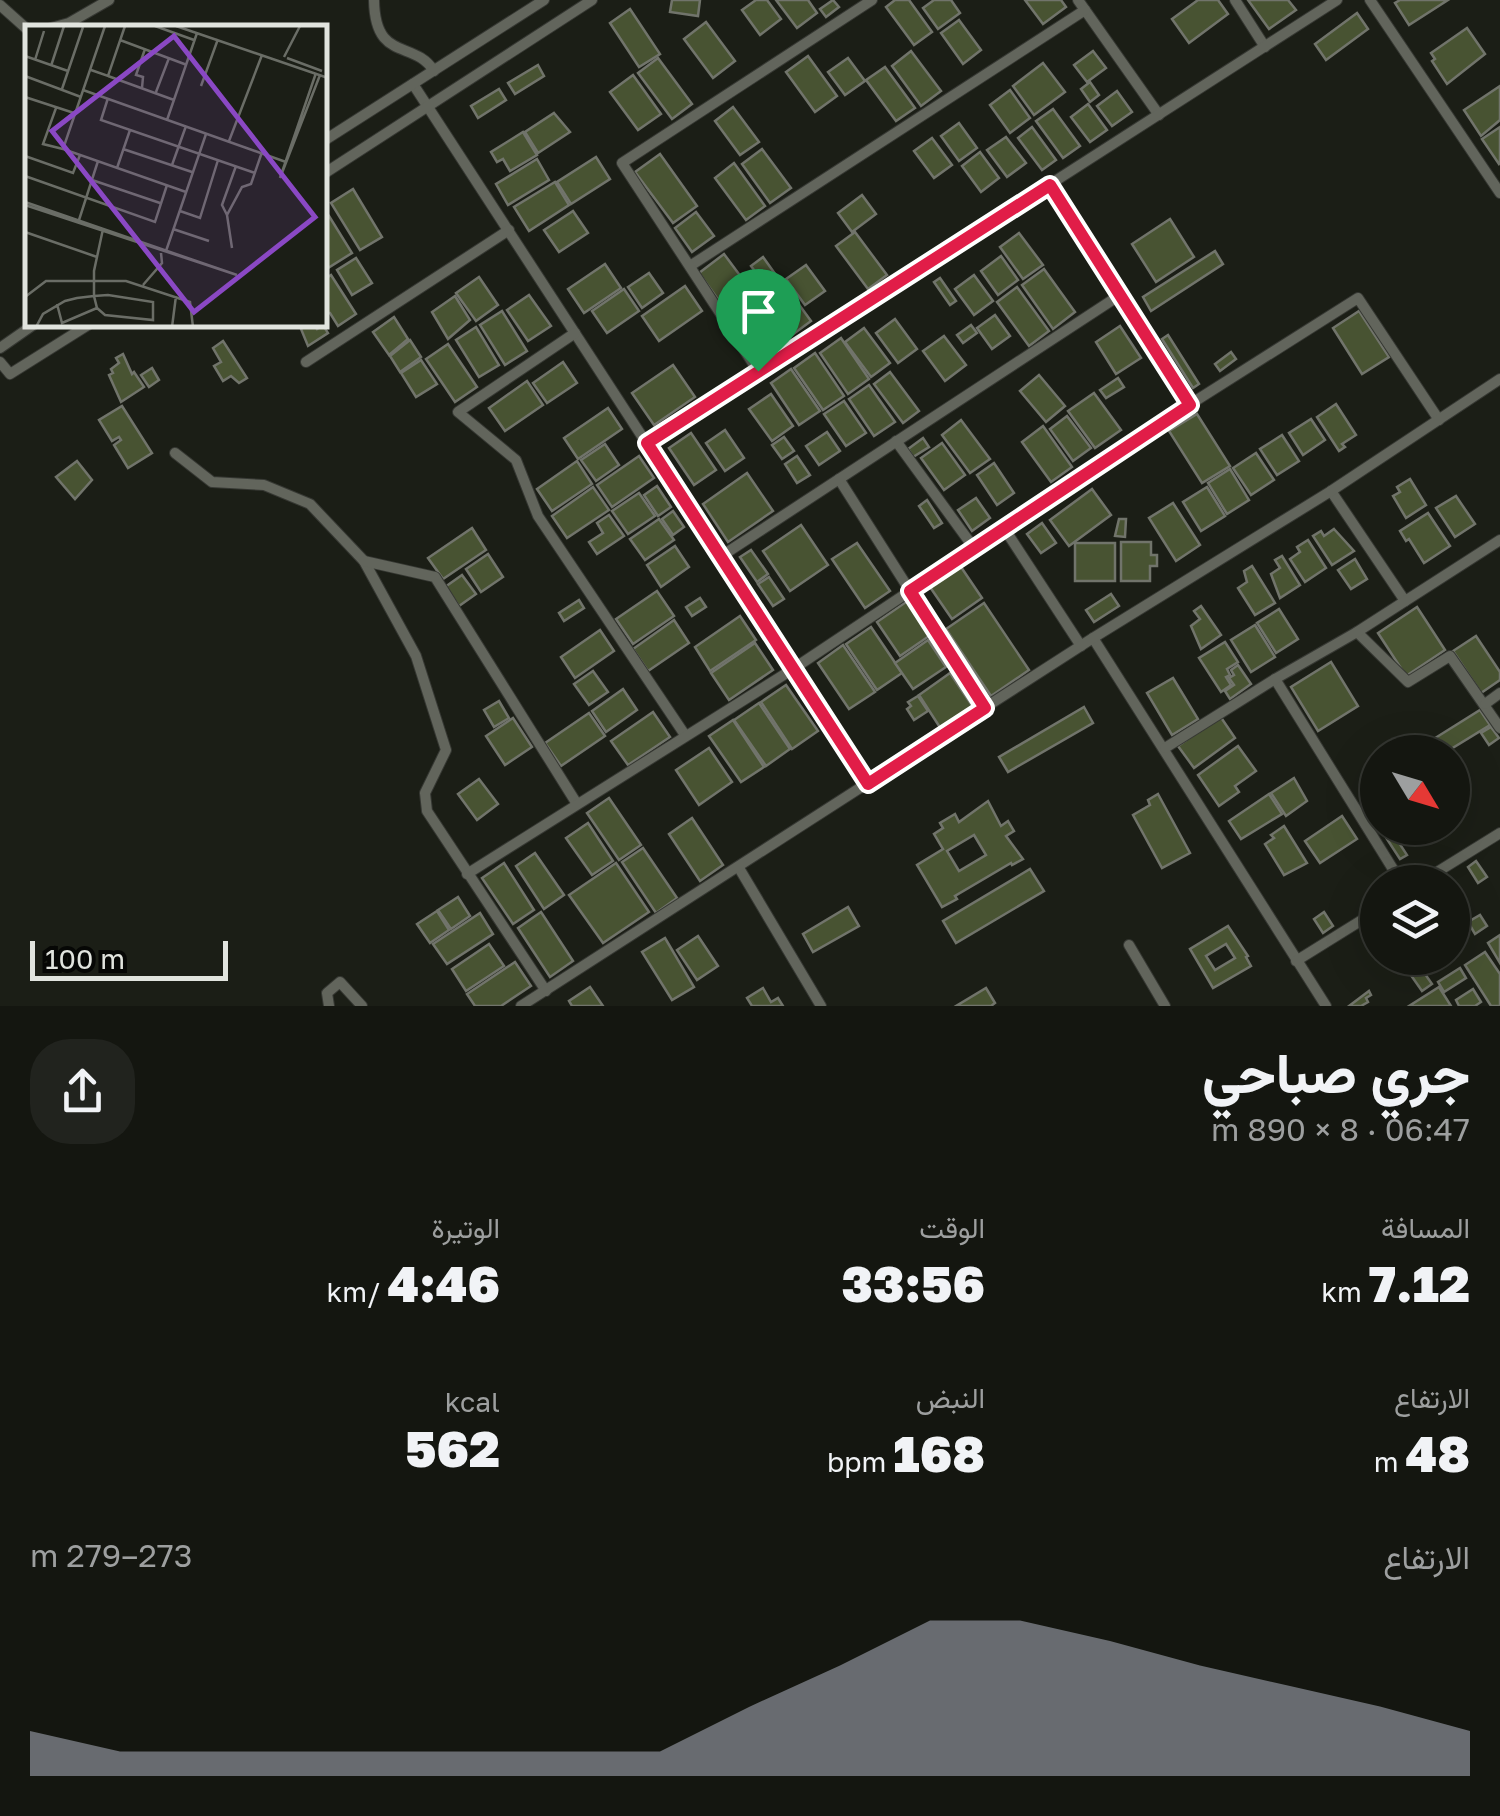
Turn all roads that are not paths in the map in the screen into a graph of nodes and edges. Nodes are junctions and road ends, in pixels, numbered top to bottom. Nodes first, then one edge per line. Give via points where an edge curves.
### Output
1 (109, 0) edge
2 (374, 0) edge
3 (544, 0) edge
4 (592, 0) edge
5 (872, 0) edge
6 (1078, 0) edge
7 (1236, 0) edge
8 (1338, 0) edge
9 (1370, 0) edge
10 (0, 5) edge
11 (1086, 10) junction
12 (62, 25) edge
13 (25, 27) edge
14 (1265, 46) junction
15 (434, 70) junction
16 (414, 84) junction
17 (428, 107) junction
18 (1159, 115) junction
19 (328, 138) edge
20 (328, 171) edge
21 (1050, 185) junction
22 (1499, 189) edge
23 (508, 230) junction
24 (690, 266) junction
25 (1120, 296) junction
26 (29, 328) edge
27 (83, 328) edge
28 (575, 332) junction
29 (0, 348) edge
30 (0, 362) edge
31 (306, 362) dead end
32 (758, 371) junction
33 (1500, 379) edge
34 (1190, 405) junction
35 (1439, 420) junction
36 (896, 441) junction
37 (647, 443) junction
38 (175, 453) dead end
39 (838, 479) junction
40 (1330, 491) junction
41 (1004, 528) junction
42 (1500, 540) edge
43 (974, 548) junction
44 (720, 557) junction
45 (364, 562) junction
46 (910, 591) junction
47 (1405, 600) junction
48 (1357, 632) junction
49 (1093, 638) junction
50 (1081, 646) junction
51 (793, 669) junction
52 (1275, 679) junction
53 (1500, 693) edge
54 (1485, 704) junction
55 (985, 708) junction
56 (1500, 728) edge
57 (684, 735) junction
58 (1165, 748) junction
59 (868, 784) junction
60 (577, 804) junction
61 (1500, 834) edge
62 (1390, 865) edge
63 (1449, 865) edge
64 (739, 868) junction
65 (467, 874) junction
66 (1360, 921) edge
67 (1129, 945) dead end
68 (1296, 960) junction
69 (546, 991) junction
70 (329, 1006) edge
71 (362, 1006) edge
72 (521, 1006) edge
73 (820, 1006) edge
74 (1165, 1006) edge
75 (1326, 1006) edge

1 - 12 street
2 - 15 street via 393,48 426,59
3 - 15 street
4 - 17 street
5 - 24 street via 622,163
6 - 11 street
7 - 14 street
8 - 14 street
9 - 22 street
10 - 13 street
11 - 18 street
11 - 24 street
14 - 18 street
15 - 16 street
16 - 17 street
16 - 19 street
17 - 20 street
17 - 23 street
18 - 21 street
21 - 25 street
21 - 32 street
23 - 28 street
23 - 31 street
24 - 32 street
25 - 34 street
25 - 36 street
26 - 29 street
27 - 30 street via 10,374
28 - 37 street
28 - 57 street via 458,412 516,460 538,516
32 - 37 street
33 - 35 street
34 - 35 street via 1358,298
34 - 41 street
35 - 40 street
36 - 39 street
36 - 43 street
37 - 44 street
38 - 45 street via 212,482 264,485 310,504
39 - 44 street
39 - 46 street
40 - 47 street
40 - 49 street
41 - 43 street
41 - 50 street
42 - 47 street
43 - 46 street
44 - 51 street
45 - 60 street via 434,577
45 - 65 street via 416,656 446,750 425,793 427,811
46 - 51 street
46 - 55 street
47 - 48 street
48 - 52 street
48 - 54 street via 1408,682 1450,656
49 - 50 street
49 - 58 street
50 - 55 street
51 - 57 street
51 - 59 street
52 - 58 street
52 - 62 street
53 - 54 street
54 - 56 street
55 - 59 street
57 - 60 street
58 - 68 street
59 - 64 street
60 - 65 street
61 - 63 street
64 - 69 street
64 - 73 street
65 - 69 street
66 - 68 street
67 - 74 street
68 - 75 street
69 - 72 street
70 - 71 street via 327,993 340,982

